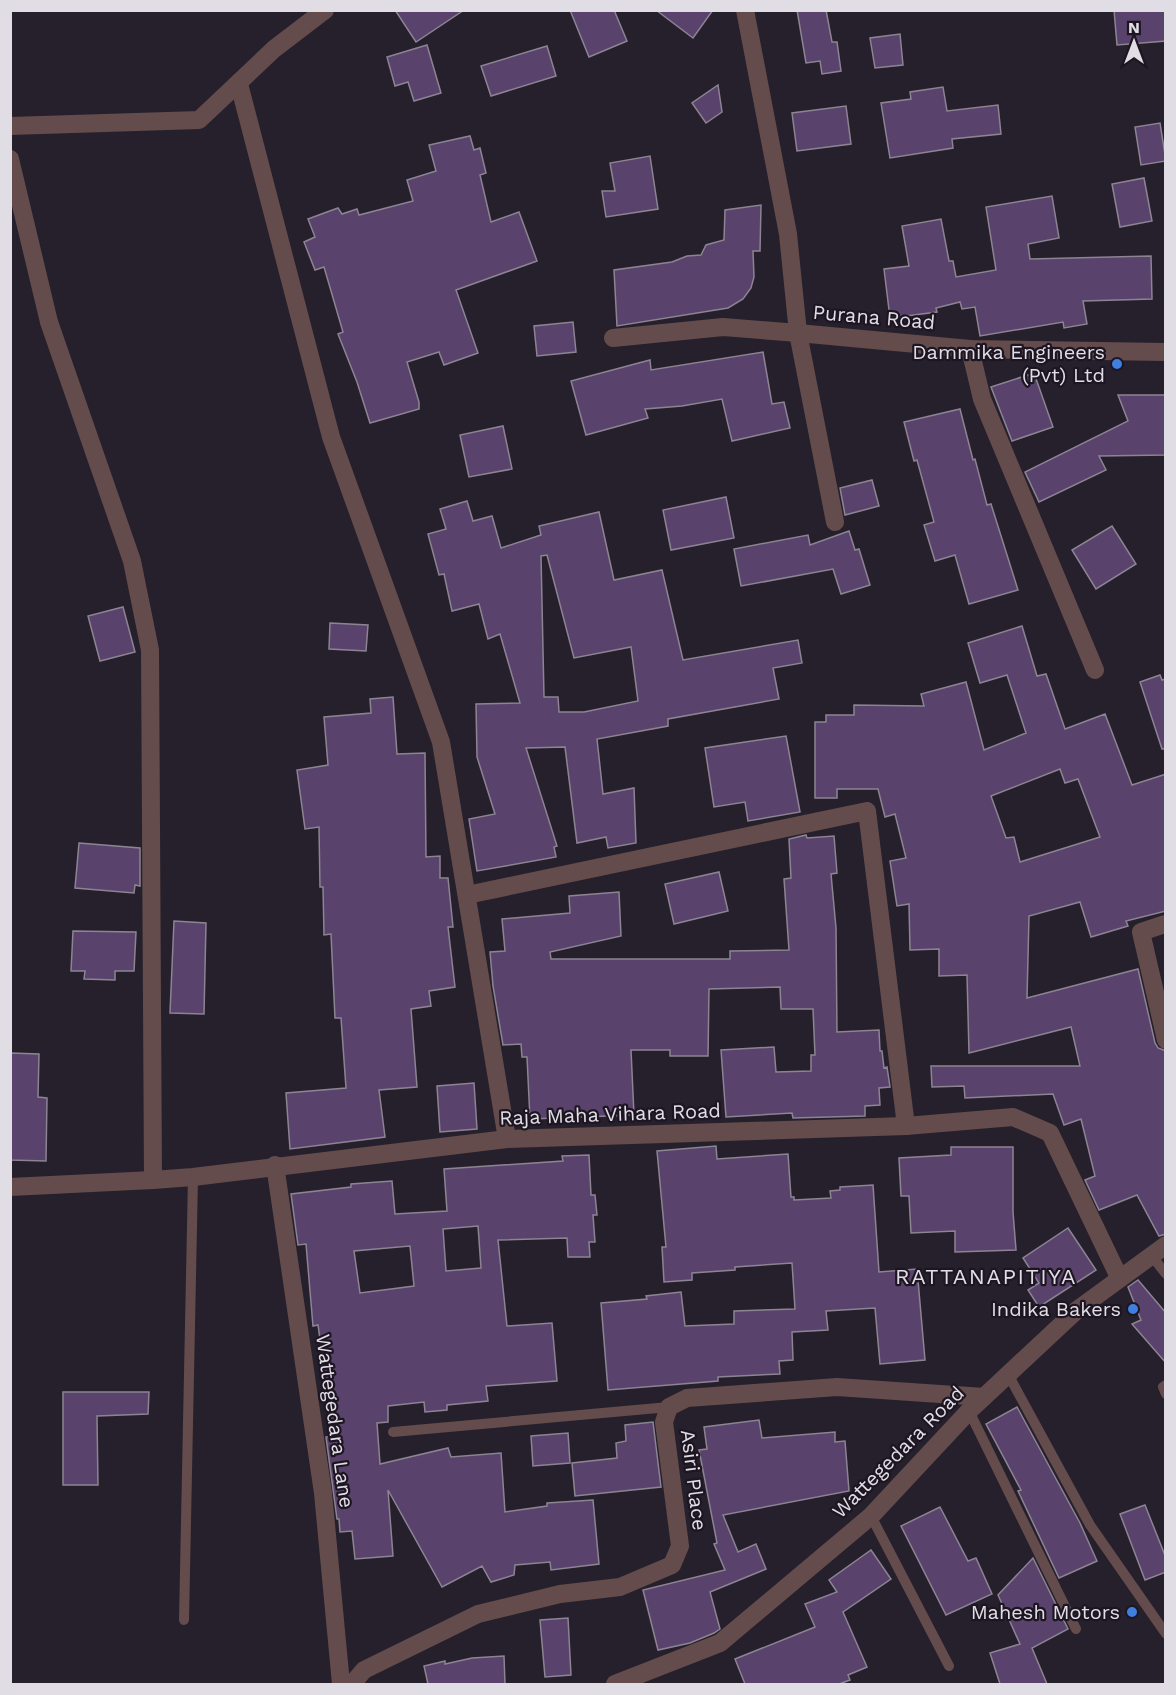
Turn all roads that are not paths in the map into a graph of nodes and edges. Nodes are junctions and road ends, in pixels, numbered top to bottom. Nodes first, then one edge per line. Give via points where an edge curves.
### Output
1 (325, 10) edge
2 (745, 10) edge
3 (239, 84) junction
4 (10, 126) edge
5 (10, 159) edge
6 (798, 333) junction
7 (613, 338) dead end
8 (970, 349) junction
9 (1166, 352) edge
10 (835, 522) dead end
11 (1095, 670) dead end
12 (467, 895) junction
13 (1165, 924) edge
14 (1166, 1040) edge
15 (906, 1126) junction
16 (507, 1139) junction
17 (275, 1165) junction
18 (193, 1177) junction
19 (153, 1180) junction
20 (10, 1187) edge
21 (1158, 1250) edge
22 (1166, 1274) edge
23 (1119, 1277) junction
24 (1009, 1376) junction
25 (1166, 1386) edge
26 (1166, 1394) edge
27 (984, 1397) junction
28 (669, 1407) junction
29 (969, 1411) junction
30 (393, 1431) dead end
31 (871, 1516) junction
32 (184, 1620) dead end
33 (1076, 1629) dead end
34 (1166, 1634) edge
35 (949, 1666) dead end
36 (341, 1684) edge
37 (352, 1684) edge
38 (615, 1684) edge

1 - 3 street via 274,49
2 - 6 street, Purana Road via 788,234
3 - 4 street via 199,120
3 - 12 street via 332,437 441,742
5 - 19 street via 49,322 132,561 150,650
6 - 7 street via 723,327
6 - 8 street, Purana Road
6 - 10 street
8 - 9 street, Purana Road
8 - 11 street via 982,399
12 - 15 street via 867,811
12 - 16 street
13 - 14 street via 1141,932
15 - 16 street, Raja Maha Vihara Road
15 - 23 street, Raja Maha Vihara Road via 1013,1117 1050,1133
16 - 17 street, Raja Maha Vihara Road
17 - 18 street, Raja Maha Vihara Road
17 - 36 street, Wattegedara Lane via 323,1493
18 - 19 street, Raja Maha Vihara Road
18 - 32 lane
19 - 20 street, Raja Maha Vihara Road
21 - 22 lane
21 - 23 street, Wattegedara Road
23 - 24 street, Wattegedara Road via 1077,1310
24 - 27 street, Wattegedara Road
24 - 34 lane via 1090,1525
25 - 26 lane
27 - 28 street, Asiri Place via 837,1387 687,1398
27 - 29 street, Wattegedara Road
28 - 30 lane
28 - 37 street, Asiri Place via 664,1422 680,1546 672,1565 620,1587 560,1594 478,1614 364,1671
29 - 31 street, Wattegedara Road
29 - 33 lane
31 - 35 lane
31 - 38 street, Wattegedara Road via 720,1643

